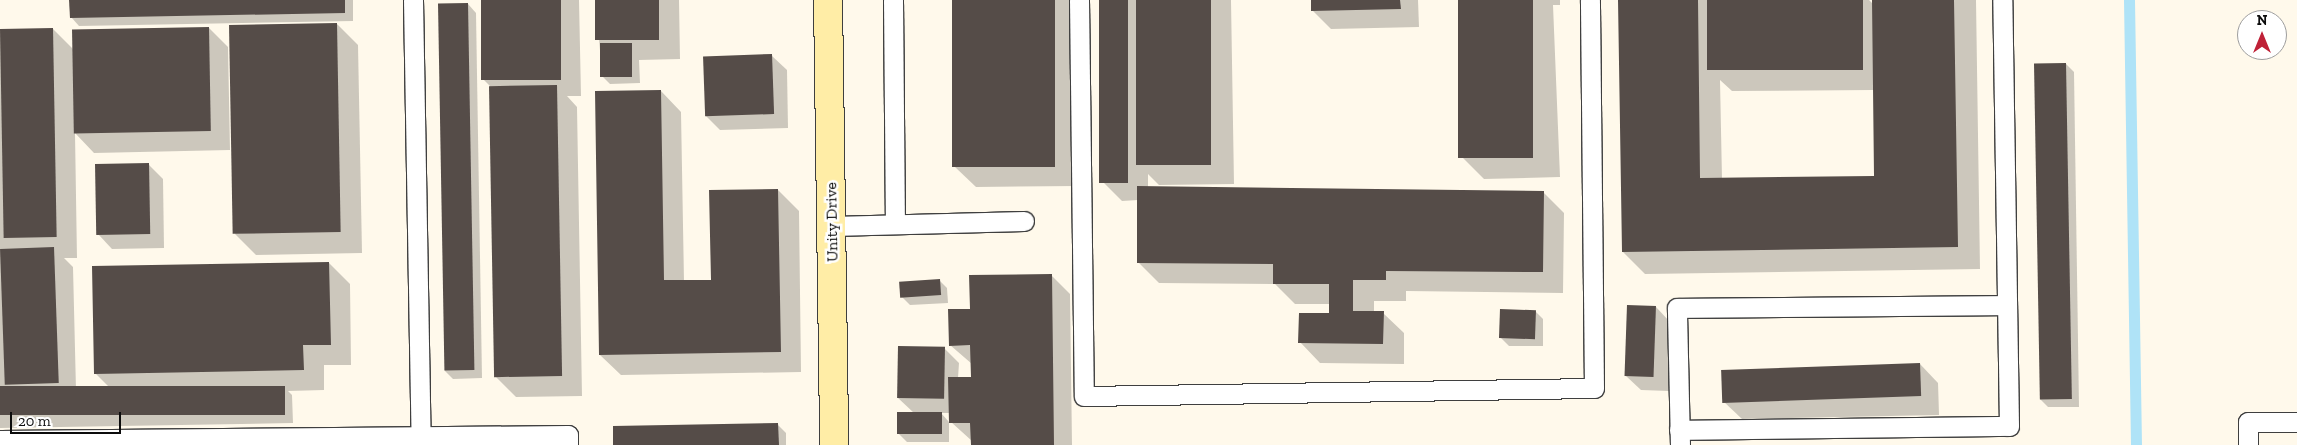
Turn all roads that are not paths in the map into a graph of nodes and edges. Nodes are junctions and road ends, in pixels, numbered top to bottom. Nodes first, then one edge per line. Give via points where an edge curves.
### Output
1 (413, 0) edge
2 (828, 0) edge
3 (893, 0) edge
4 (1079, 0) edge
5 (1590, 0) edge
6 (2002, 0) edge
7 (1024, 221) dead end
8 (895, 224) junction
9 (832, 226) junction
10 (2006, 305) junction
11 (2297, 422) edge
12 (421, 437) junction
13 (1679, 438) edge
14 (0, 440) edge
15 (237, 442) edge
16 (568, 445) edge
17 (834, 445) edge
18 (2248, 445) edge

1 - 12 lane
2 - 9 street, Unity Drive
3 - 8 lane
4 - 5 lane via 1084,396 1594,388
6 - 10 lane
7 - 8 lane
8 - 9 lane
9 - 17 street, Unity Drive
10 - 13 lane via 2010,426
10 - 13 lane via 1677,308
11 - 18 lane via 2248,422
12 - 15 lane
12 - 16 lane via 568,434
14 - 15 lane

